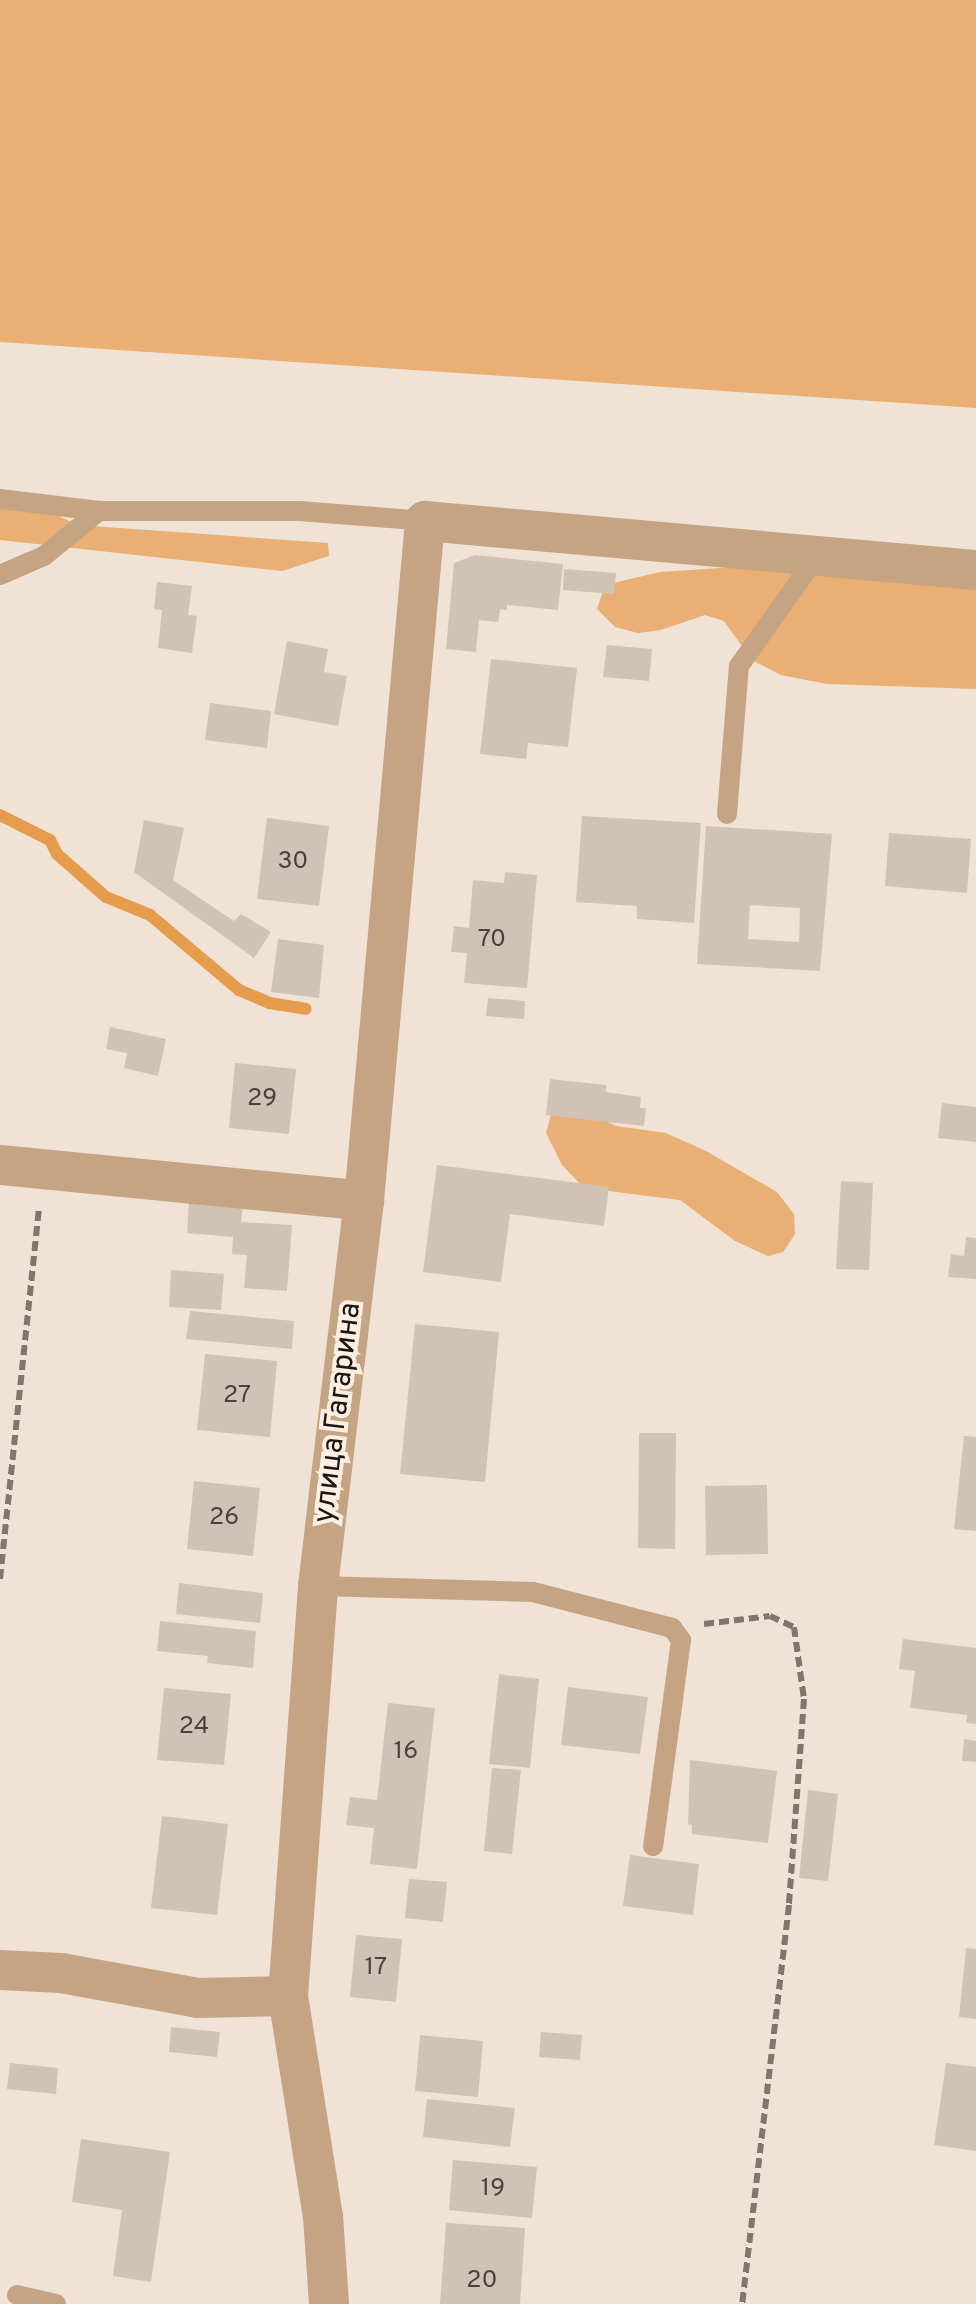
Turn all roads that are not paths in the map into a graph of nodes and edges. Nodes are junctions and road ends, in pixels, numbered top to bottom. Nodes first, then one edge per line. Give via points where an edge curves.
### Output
1 (0, 499) edge
2 (100, 511) junction
3 (424, 521) junction
4 (817, 556) junction
5 (976, 570) edge
6 (0, 575) edge
7 (727, 814) dead end
8 (0, 1164) edge
9 (364, 1201) junction
10 (318, 1586) junction
11 (653, 1846) dead end
12 (0, 1970) edge
13 (288, 1996) junction
14 (17, 2295) dead end
15 (56, 2304) edge
16 (329, 2304) edge

1 - 2 lane
2 - 3 lane via 299,511
2 - 6 lane via 44,556
3 - 4 street
3 - 9 street, улица Гагарина
4 - 5 street
4 - 7 lane via 740,666
8 - 9 street
9 - 10 street, улица Гагарина
10 - 11 lane via 533,1592 672,1628 681,1640
10 - 13 street, улица Гагарина
12 - 13 street via 62,1973 198,1998
13 - 16 street, улица Гагарина via 323,2217
14 - 15 lane

